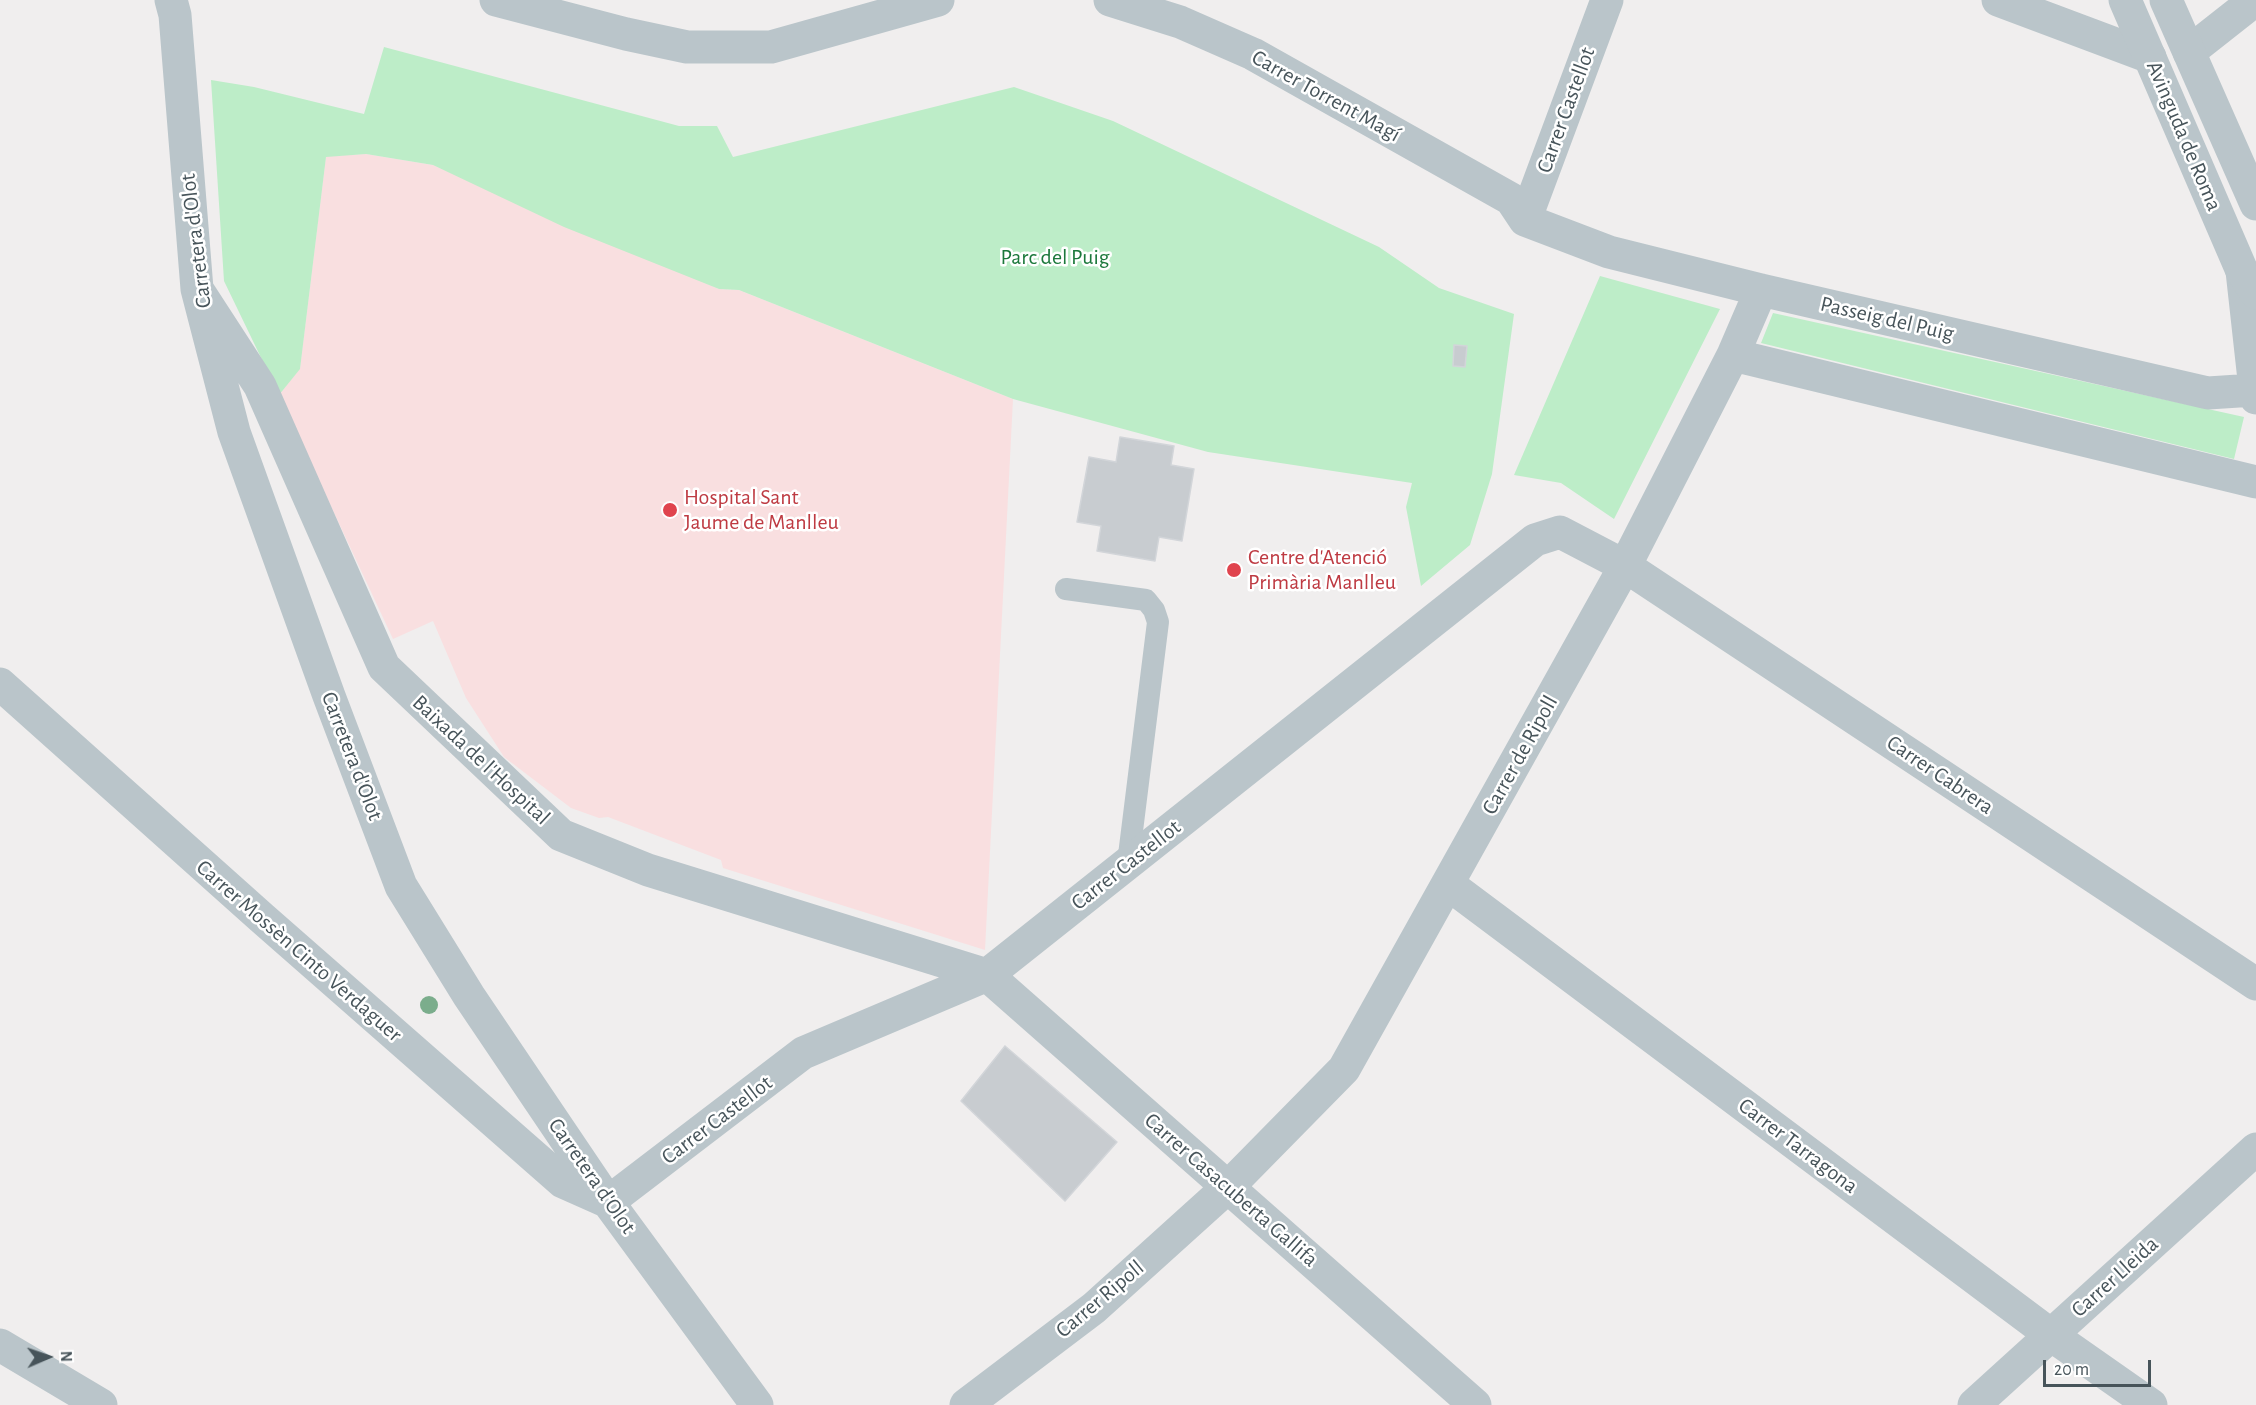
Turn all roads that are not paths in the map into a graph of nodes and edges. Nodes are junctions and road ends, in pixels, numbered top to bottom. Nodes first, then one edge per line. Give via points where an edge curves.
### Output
1 (496, 0) edge
2 (938, 0) edge
3 (1110, 0) edge
4 (1607, 0) edge
5 (1998, 0) edge
6 (2125, 0) edge
7 (2166, 0) edge
8 (2255, 0) edge
9 (175, 5) edge
10 (2189, 52) junction
11 (2150, 57) junction
12 (2256, 204) edge
13 (1525, 220) junction
14 (2249, 282) edge
15 (197, 288) junction
16 (1761, 290) junction
17 (1733, 355) junction
18 (2255, 394) edge
19 (2256, 482) edge
20 (1625, 566) junction
21 (1066, 589) dead end
22 (0, 684) edge
23 (1128, 863) junction
24 (1448, 884) junction
25 (987, 975) junction
26 (2256, 984) edge
27 (2256, 1149) edge
28 (1228, 1187) junction
29 (609, 1202) junction
30 (2051, 1335) junction
31 (0, 1345) edge
32 (101, 1405) edge
33 (757, 1405) edge
34 (966, 1405) edge
35 (1475, 1405) edge
36 (1974, 1405) edge
37 (2151, 1405) edge

1 - 2 street via 687,47 771,47
3 - 13 street, Carrer Torrent Magí via 1180,22 1253,54 1511,200
4 - 13 street, Carrer Castellot
5 - 11 street
6 - 11 street, Avinguda de Roma
7 - 10 street, Avinguda de Roma
8 - 10 street
9 - 15 street, Carretera d'Olot
10 - 12 street, Avinguda de Roma
11 - 14 street, Avinguda de Roma
13 - 16 street, Passeig del Puig via 1609,252
14 - 18 street, Avinguda de Roma
15 - 25 street, Baixada de l'Hospital via 260,386 384,667 561,835 648,870
15 - 29 street, Carretera d'Olot via 234,432 401,886 469,996
16 - 17 street, Carrer de Ripoll
16 - 18 street, Passeig del Puig via 2208,393
17 - 19 street
17 - 20 street, Carrer de Ripoll
20 - 23 street, Carrer Castellot via 1560,532 1535,540
20 - 24 street, Carrer de Ripoll
20 - 26 street, Carrer Cabrera
21 - 23 lane via 1146,600 1158,622
22 - 29 street, Carrer Mossèn Cinto Verdaguer via 562,1182
23 - 25 street, Carrer Castellot
24 - 28 street, Carrer de Ripoll via 1344,1069
24 - 30 street, Carrer Tarragona
25 - 28 street, Carrer Casacuberta Gallifa
25 - 29 street, Carrer Castellot via 803,1053
27 - 30 street, Carrer Lleida
28 - 34 street, Carrer Ripoll via 1094,1308
28 - 35 street, Carrer Casacuberta Gallifa
29 - 33 street, Carretera d'Olot
30 - 36 street, Carrer Lleida
30 - 37 street, Carrer Tarragona
31 - 32 street

